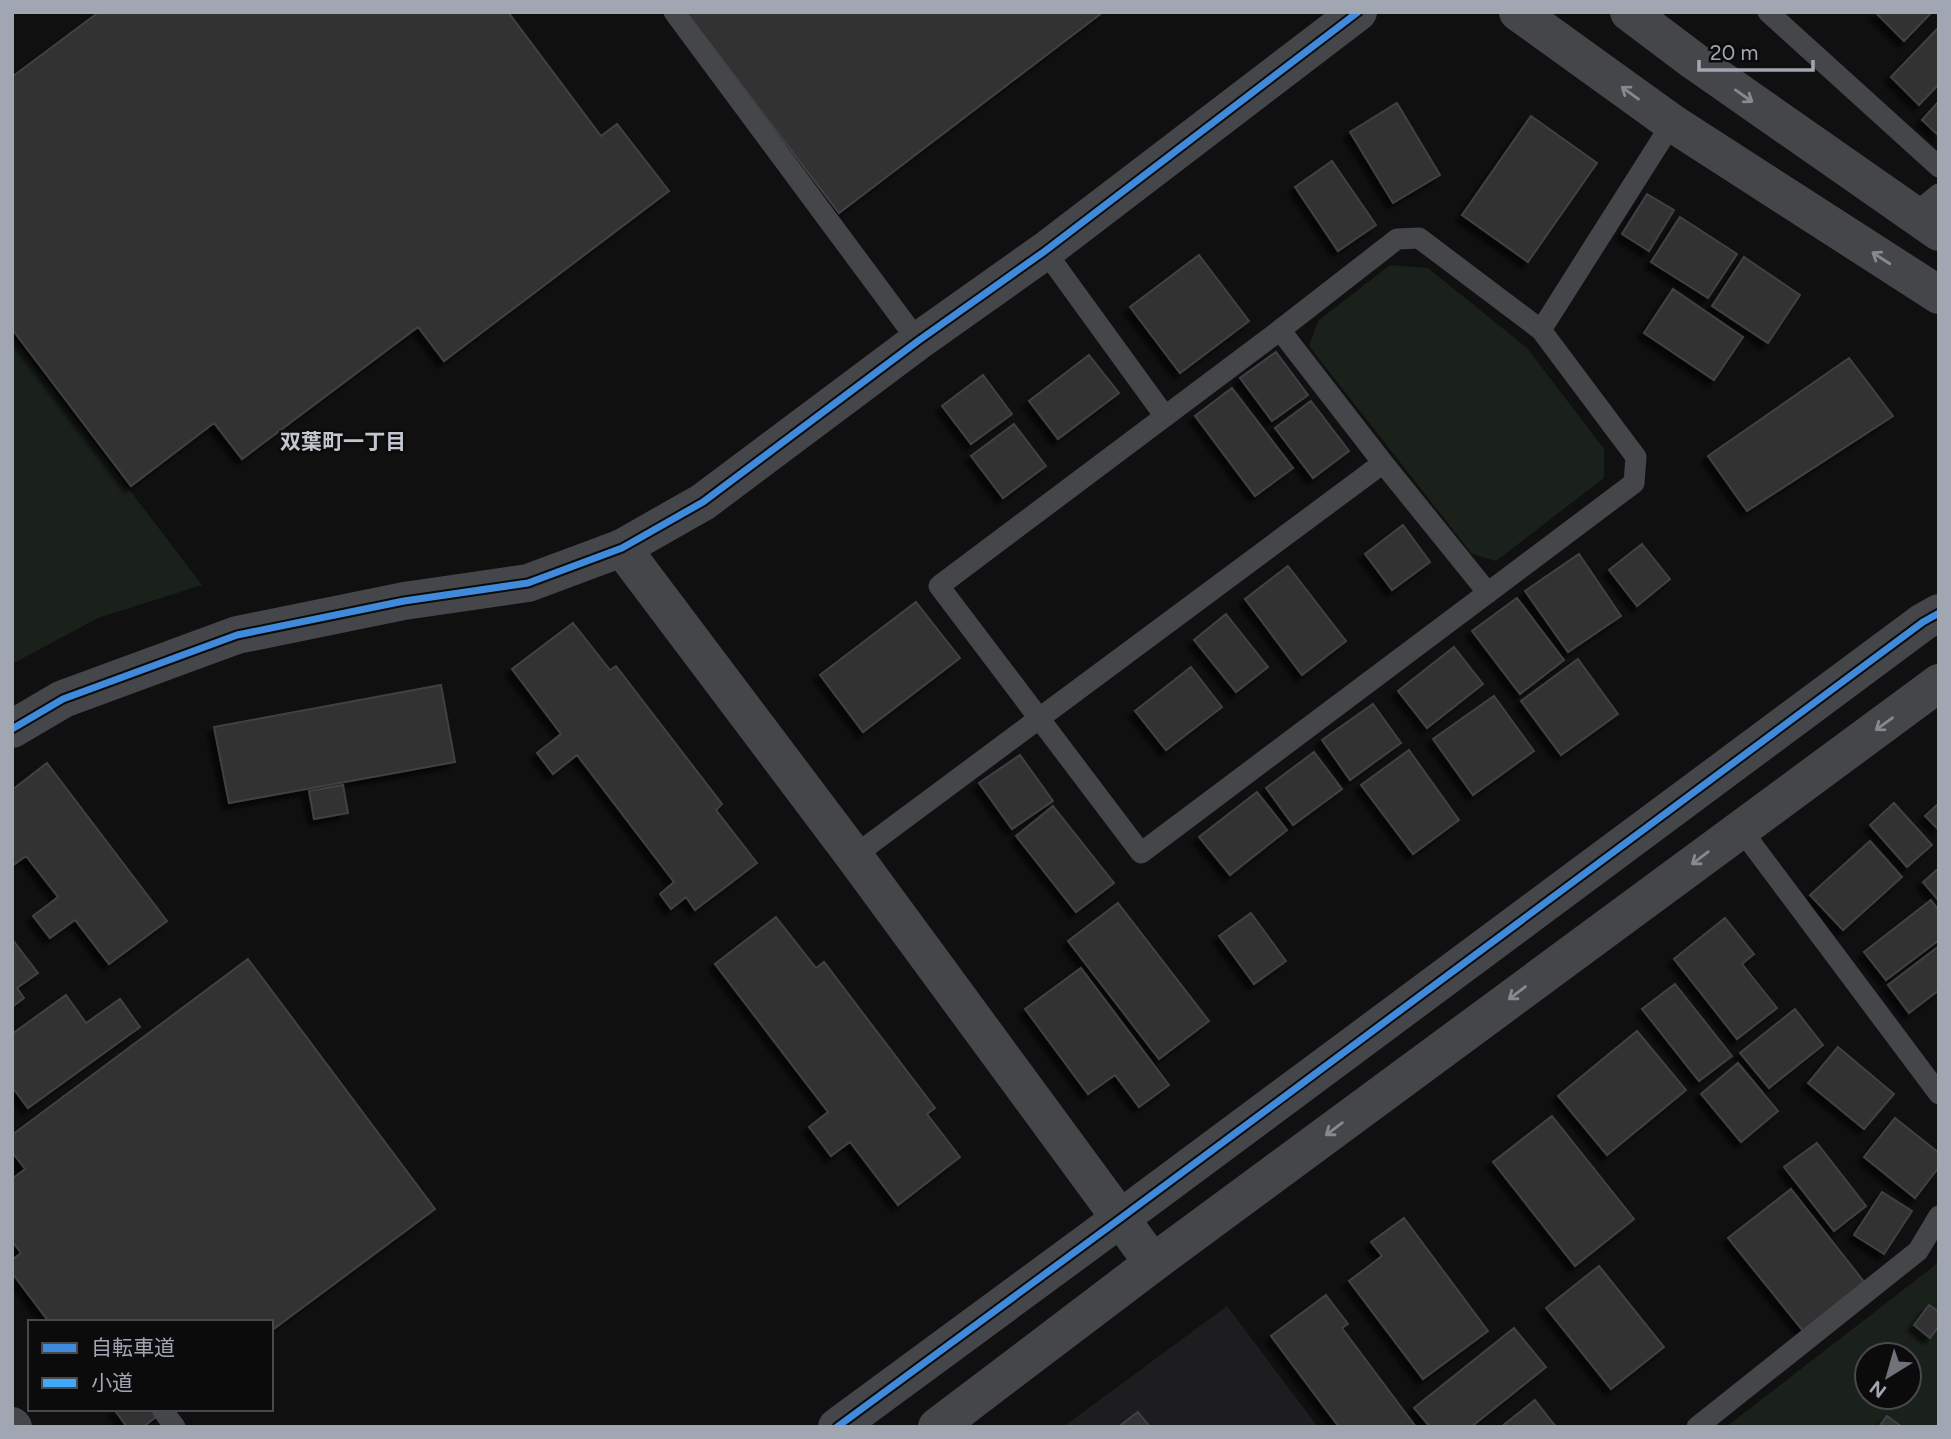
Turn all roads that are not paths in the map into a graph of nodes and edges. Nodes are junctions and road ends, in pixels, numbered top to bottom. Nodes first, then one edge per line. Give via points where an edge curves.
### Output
1 (674, 12) edge
2 (1358, 12) edge
3 (1518, 12) edge
4 (1629, 12) edge
5 (1768, 12) edge
6 (1672, 124) junction
7 (1939, 167) edge
8 (1930, 214) edge
9 (1045, 251) junction
10 (1939, 295) edge
11 (1280, 330) junction
12 (1541, 330) junction
13 (918, 341) junction
14 (1164, 415) junction
15 (1383, 463) junction
16 (622, 548) junction
17 (1488, 593) junction
18 (1933, 614) edge
19 (1939, 683) edge
20 (1039, 720) junction
21 (12, 729) edge
22 (1740, 828) junction
23 (854, 856) junction
24 (1939, 1094) edge
25 (1939, 1216) edge
26 (1121, 1218) junction
27 (1153, 1263) junction
28 (837, 1427) edge
29 (937, 1427) edge
30 (1697, 1427) edge

1 - 13 lane
2 - 9 street
6 -> 3 street
4 -> 8 street via 1694,61
5 - 7 lane
10 -> 6 street
6 - 12 lane
9 - 13 street
9 - 14 lane
11 - 12 lane via 1397,239 1419,238
11 - 14 lane
11 - 15 lane
12 - 17 lane via 1636,457 1633,483
13 - 16 street via 703,502
14 - 20 lane via 939,586
15 - 17 lane
15 - 20 lane
16 - 21 street via 528,583 404,601 237,635 63,699
16 - 23 street
17 - 20 lane via 1141,853
18 - 26 street
19 -> 22 street
20 - 23 lane
22 - 24 lane
22 -> 27 street
23 - 26 street
25 - 30 lane via 1919,1251
26 - 27 street
26 - 28 street
27 - 29 street

